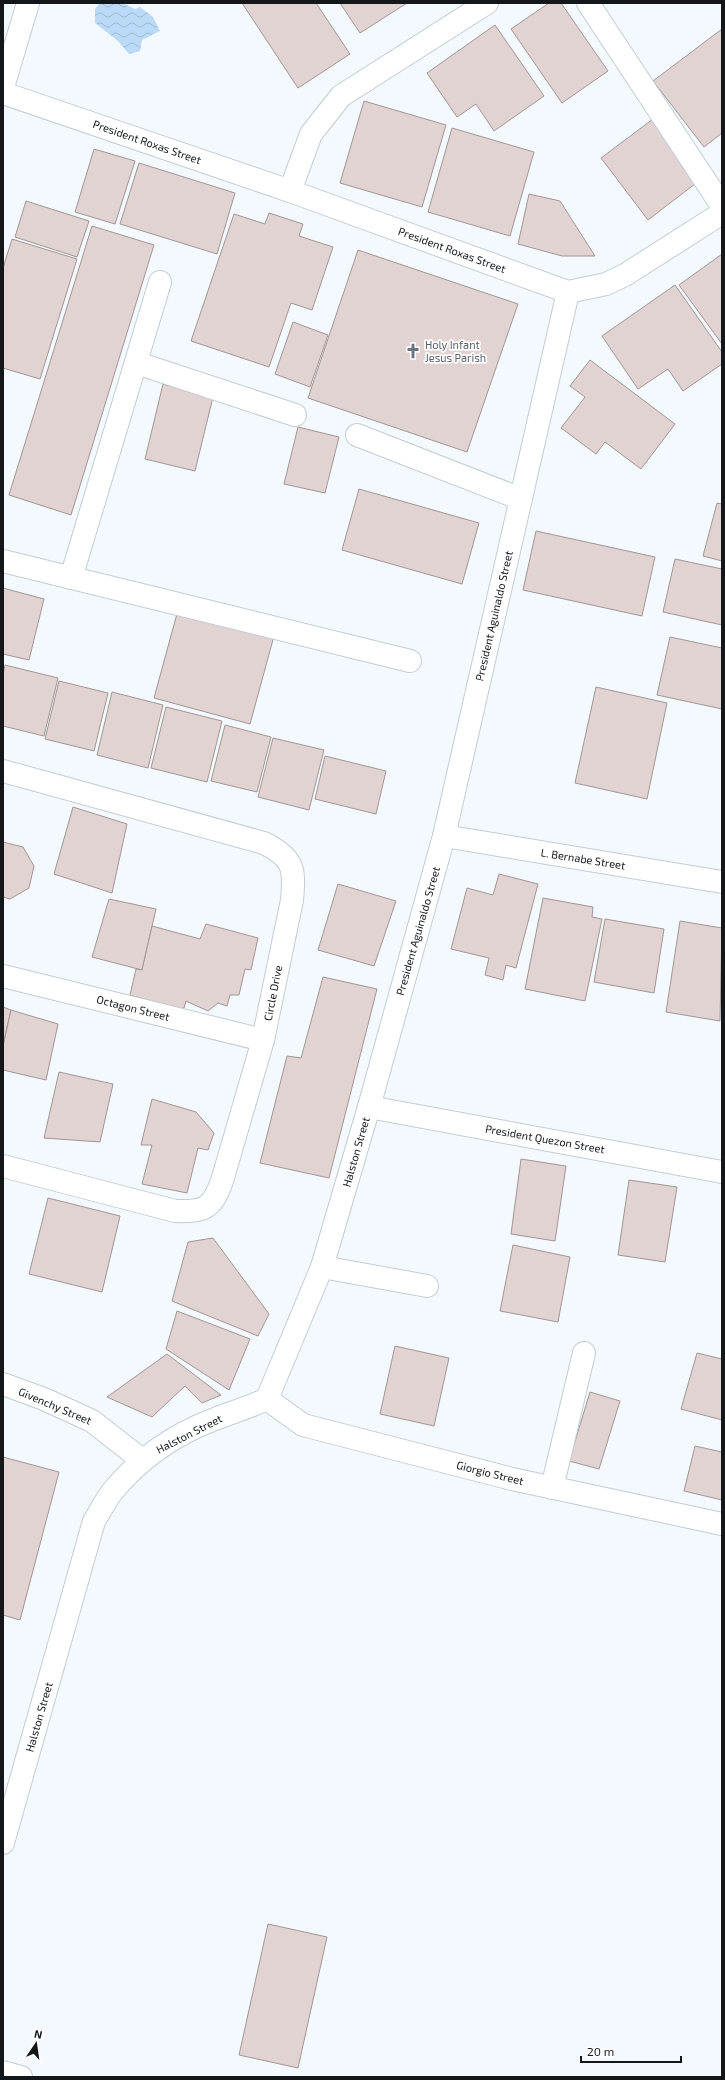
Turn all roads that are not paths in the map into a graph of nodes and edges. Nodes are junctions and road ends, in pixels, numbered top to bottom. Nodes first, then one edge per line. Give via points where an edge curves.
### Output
1 (28, 3) edge
2 (487, 3) edge
3 (588, 3) edge
4 (3, 87) edge
5 (3, 93) edge
6 (290, 191) junction
7 (722, 206) edge
8 (722, 213) edge
9 (160, 282) dead end
10 (568, 292) junction
11 (137, 363) junction
12 (295, 415) dead end
13 (357, 435) dead end
14 (521, 499) junction
15 (3, 562) edge
16 (72, 578) junction
17 (410, 661) dead end
18 (3, 770) edge
19 (444, 836) junction
20 (722, 882) edge
21 (3, 976) edge
22 (263, 1040) junction
23 (369, 1107) junction
24 (3, 1166) edge
25 (722, 1172) edge
26 (322, 1267) junction
27 (427, 1286) dead end
28 (584, 1353) dead end
29 (3, 1384) edge
30 (267, 1399) junction
31 (142, 1460) junction
32 (552, 1488) junction
33 (722, 1524) edge
34 (4, 1839) edge
35 (3, 2072) edge
36 (21, 2077) edge

1 - 4 street
2 - 6 street via 340,96 311,134
3 - 7 street
5 - 6 street, President Roxas Street
6 - 10 street, President Roxas Street
8 - 10 street via 625,275 606,284
9 - 11 street
10 - 14 street, President Aguinaldo Street
11 - 12 street
11 - 16 street
13 - 14 street
14 - 19 street, President Aguinaldo Street
15 - 16 street
16 - 17 street
18 - 22 street, Circle Drive via 264,843 280,851 291,864 292,900
19 - 20 street, L. Bernabe Street
19 - 23 street, President Aguinaldo Street
21 - 22 street, Octagon Street
22 - 24 street, Circle Drive via 222,1181 216,1198 207,1208 192,1212 176,1211
23 - 25 street, President Quezon Street
23 - 26 street, Halston Street
26 - 27 street
26 - 30 street, Halston Street
28 - 32 street
29 - 31 street, Givenchy Street via 92,1421
30 - 31 street, Halston Street via 244,1410 215,1419 163,1444
30 - 32 street, Giorgio Street via 303,1426
31 - 34 street, Halston Street via 111,1493 94,1521
32 - 33 street, Giorgio Street
35 - 36 street

